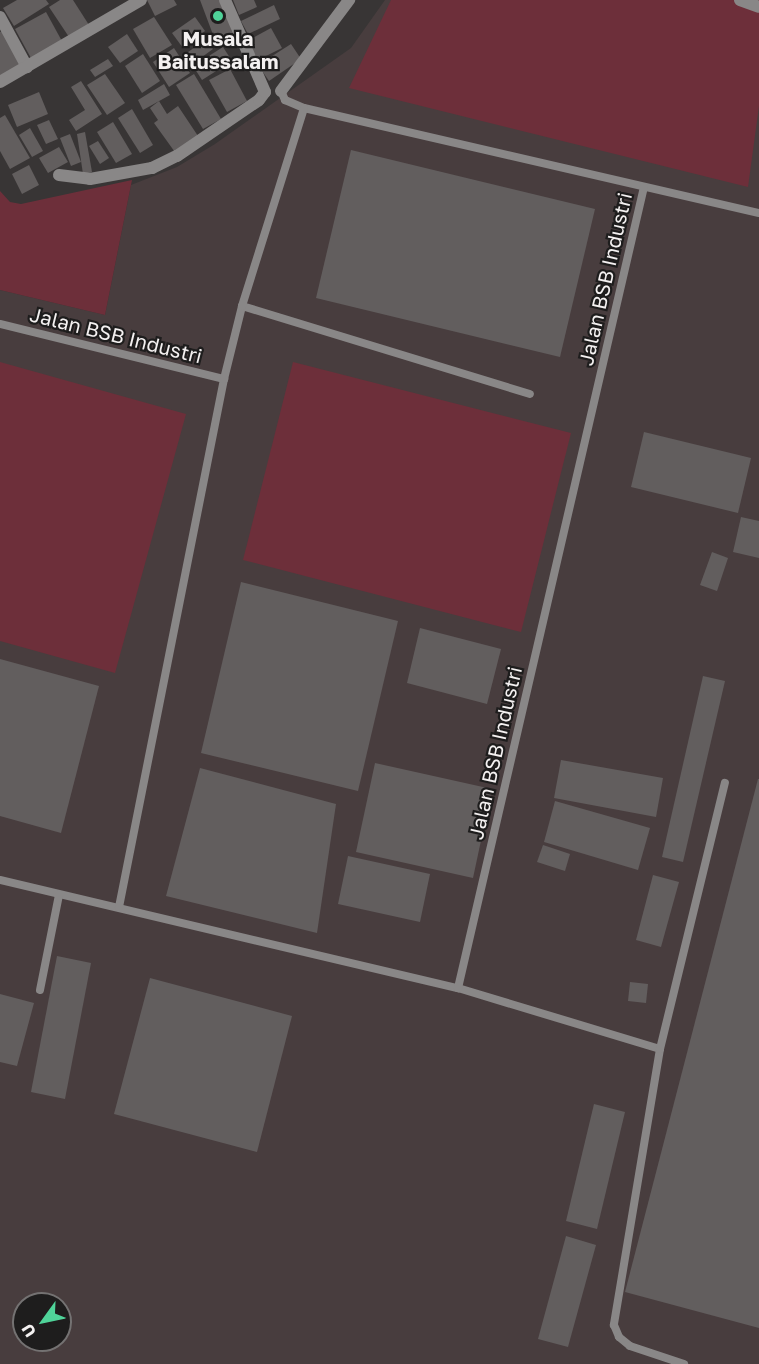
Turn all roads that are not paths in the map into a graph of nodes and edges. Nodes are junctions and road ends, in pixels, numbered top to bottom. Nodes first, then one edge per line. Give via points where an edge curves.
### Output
1 (141, 0) edge
2 (225, 0) edge
3 (349, 0) edge
4 (740, 0) edge
5 (759, 7) edge
6 (0, 17) edge
7 (27, 67) junction
8 (0, 82) edge
9 (281, 91) joint
10 (304, 108) junction
11 (59, 175) dead end
12 (644, 186) junction
13 (759, 213) edge
14 (242, 306) junction
15 (0, 324) edge
16 (224, 378) junction
17 (530, 394) dead end
18 (725, 783) dead end
19 (0, 880) edge
20 (58, 895) junction
21 (119, 907) junction
22 (458, 988) junction
23 (40, 990) dead end
24 (660, 1049) junction
25 (684, 1364) edge

1 - 7 street
2 - 11 street via 265,92 259,100 177,156 152,168 90,179
3 - 9 street
4 - 5 street
6 - 7 street
7 - 8 street
9 - 10 lane via 285,100
10 - 12 lane, Jalan BSB Industri
10 - 14 lane, Jalan BSB Industri
12 - 13 lane, Jalan BSB Industri
12 - 22 lane, Jalan BSB Industri
14 - 16 lane, Jalan BSB Industri
14 - 17 lane
15 - 16 lane, Jalan BSB Industri
16 - 21 lane, Jalan BSB Industri
18 - 24 lane
19 - 20 lane
20 - 21 lane
20 - 23 lane
21 - 22 lane
22 - 24 lane
24 - 25 lane via 614,1325 619,1337 630,1346

